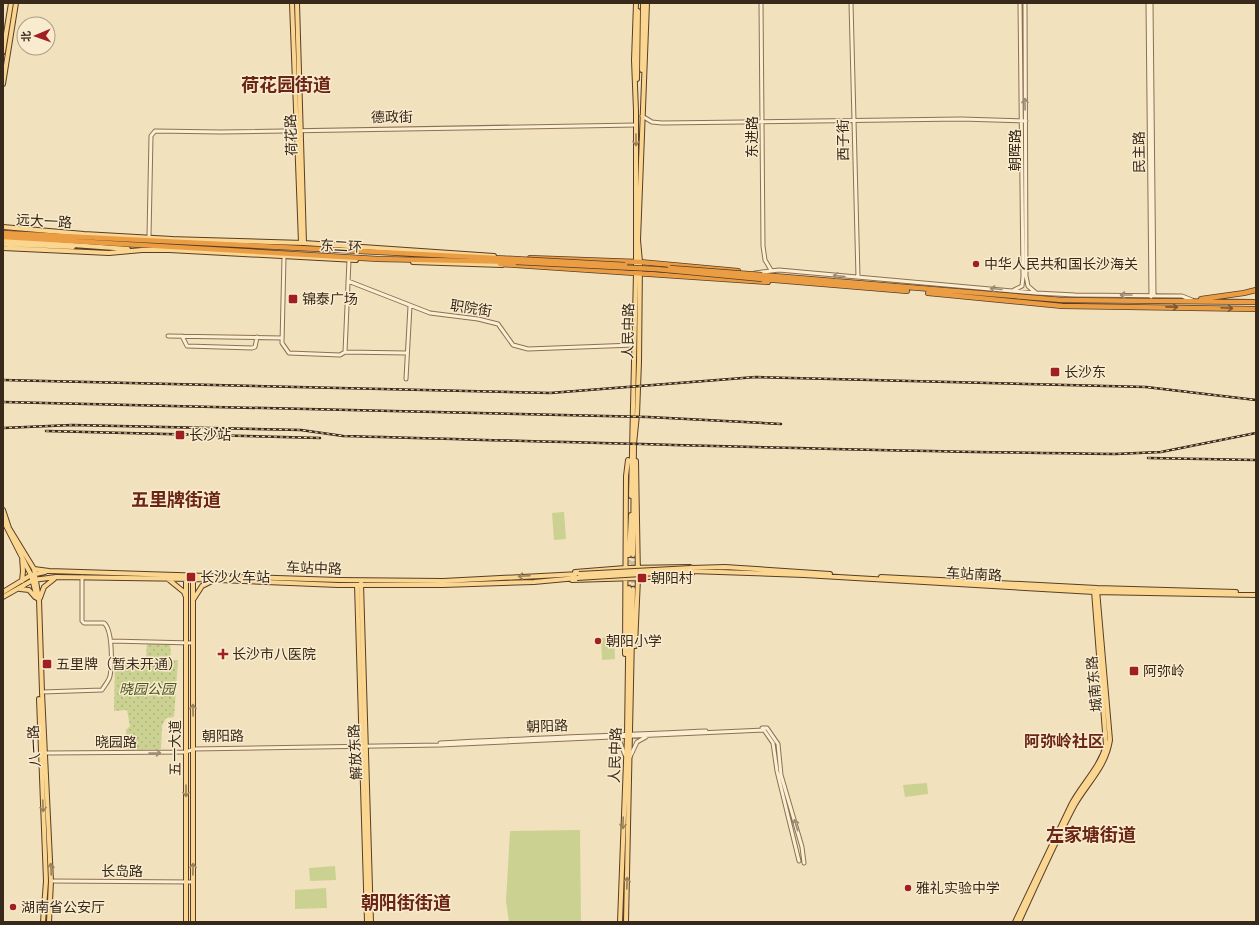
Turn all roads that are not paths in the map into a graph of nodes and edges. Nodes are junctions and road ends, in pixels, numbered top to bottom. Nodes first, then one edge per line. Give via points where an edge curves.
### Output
1 (11, 3) edge
2 (16, 3) edge
3 (292, 3) edge
4 (297, 3) edge
5 (637, 3) edge
6 (642, 3) edge
7 (647, 3) edge
8 (761, 3) edge
9 (851, 3) edge
10 (1020, 3) edge
11 (1025, 3) edge
12 (1149, 3) edge
13 (3, 52) edge
14 (3, 84) edge
15 (642, 108) junction
16 (642, 116) junction
17 (854, 120) junction
18 (1021, 120) junction
19 (763, 121) junction
20 (1026, 121) junction
21 (636, 125) junction
22 (300, 129) junction
23 (3, 228) edge
24 (3, 233) edge
25 (3, 237) edge
26 (149, 238) junction
27 (3, 240) edge
28 (292, 242) junction
29 (302, 243) junction
30 (314, 243) junction
31 (3, 244) edge
32 (168, 244) junction
33 (187, 245) junction
34 (285, 247) junction
35 (3, 248) edge
36 (120, 249) junction
37 (318, 249) junction
38 (284, 257) junction
39 (485, 257) junction
40 (510, 257) junction
41 (349, 260) junction
42 (516, 261) junction
43 (480, 262) junction
44 (638, 262) junction
45 (508, 265) junction
46 (771, 270) junction
47 (638, 272) junction
48 (756, 273) junction
49 (858, 277) junction
50 (785, 280) junction
51 (348, 281) junction
52 (1256, 290) edge
53 (1014, 291) junction
54 (1036, 293) junction
55 (1152, 295) junction
56 (1206, 299) junction
57 (1193, 300) junction
58 (1151, 301) junction
59 (1256, 302) edge
60 (410, 306) junction
61 (1256, 309) edge
62 (168, 336) dead end
63 (182, 336) junction
64 (257, 337) junction
65 (282, 338) junction
66 (634, 345) junction
67 (345, 352) junction
68 (407, 353) junction
69 (406, 380) dead end
70 (632, 443) junction
71 (3, 510) edge
72 (3, 520) edge
73 (21, 555) junction
74 (631, 555) tunnel mouth
75 (625, 568) junction
76 (637, 568) junction
77 (700, 568) junction
78 (34, 569) junction
79 (691, 570) junction
80 (49, 571) junction
81 (704, 572) junction
82 (33, 574) junction
83 (82, 576) junction
84 (148, 576) junction
85 (56, 577) junction
86 (186, 577) junction
87 (193, 577) junction
88 (563, 577) junction
89 (638, 578) junction
90 (168, 579) junction
91 (625, 579) junction
92 (34, 580) junction
93 (216, 580) junction
94 (22, 581) junction
95 (360, 583) junction
96 (19, 588) junction
97 (631, 589) tunnel mouth
98 (1095, 590) junction
99 (3, 592) edge
100 (1256, 594) edge
101 (3, 597) edge
102 (38, 599) junction
103 (187, 599) junction
104 (192, 602) junction
105 (110, 641) junction
106 (187, 642) junction
107 (192, 643) junction
108 (630, 688) junction
109 (42, 692) junction
110 (628, 736) junction
111 (649, 736) junction
112 (610, 738) junction
113 (364, 745) junction
114 (194, 748) junction
115 (186, 750) junction
116 (46, 753) junction
117 (628, 757) junction
118 (799, 861) dead end
119 (804, 863) dead end
120 (51, 881) junction
121 (186, 882) junction
122 (193, 882) junction
123 (43, 922) edge
124 (49, 922) edge
125 (186, 922) edge
126 (193, 922) edge
127 (367, 922) edge
128 (371, 922) edge
129 (620, 922) edge
130 (626, 922) edge
131 (1015, 922) edge
132 (1019, 922) edge

1 - 13 main road
2 - 14 main road
3 - 22 main road, 荷花路
4 - 22 main road, 荷花路
5 - 21 main road, 人民中路 via 634,60
6 - 15 main road, 人民中路
7 - 15 main road, 人民中路
8 - 19 street, 东进路
9 - 17 street, 西子街
10 - 18 street, 朝晖路
20 -> 11 street, 朝晖路
12 - 55 street, 民主路
15 - 16 main road, 人民中路
16 - 19 street via 652,122 662,123
16 - 44 main road, 人民中路
17 - 18 street
17 - 19 street
17 - 49 street, 西子街
18 - 20 street
18 - 53 street, 朝晖路 via 1024,277 1022,286
19 - 46 street, 东进路 via 763,246
20 - 54 street, 朝晖路 via 1026,276 1028,286
21 - 22 street, 德政街
21 -> 44 main road, 人民中路
22 - 26 street, 德政街 via 153,132
22 - 29 main road, 荷花路
23 - 26 main road, 远大一路
24 - 32 highway
25 - 32 highway
26 - 32 main road, 远大一路
27 - 36 main road
28 - 29 main road
28 - 32 main road
28 - 34 main road
29 - 30 main road
30 - 37 main road
30 - 40 main road
31 - 36 main road
32 - 33 highway, 东二环
32 - 33 main road
32 - 36 main road via 136,250
32 - 38 main road
33 - 34 highway, 东二环
33 - 43 highway, 东二环
34 - 37 highway, 东二环
35 - 36 main road via 109,253
37 - 39 highway, 东二环
38 - 41 main road
38 - 65 street
39 - 40 highway
39 - 42 highway, 东二环
40 - 44 highway
41 - 45 main road
41 - 51 street
42 - 43 highway, 东二环
42 - 50 highway, bridge via 656,266
43 - 45 highway
44 - 47 main road, 人民中路
44 - 48 highway
45 - 47 highway
46 - 48 street
49 -> 46 street
47 - 50 highway via 761,282
47 - 66 main road, 人民中路
47 - 70 main road, 人民中路 via 637,415
48 - 50 highway
53 -> 49 street
50 - 58 highway via 1062,300
50 -> 61 highway via 1062,306
51 - 60 street, 职院街
51 - 67 street
52 - 56 highway
53 - 54 street
55 -> 54 street
55 - 57 street via 1182,296
55 - 58 street, 民主路
56 - 57 highway
56 - 59 highway
57 - 58 highway
60 - 66 street, 职院街 via 430,313 498,324 513,345 528,349
60 - 68 street
62 - 63 street
63 - 64 street
63 - 64 street via 186,346 245,348 255,347
64 - 65 street
65 - 67 street via 282,343 289,353 340,355
66 - 70 main road, 人民中路
67 - 68 street
68 - 69 street
70 - 74 main road, 人民中路
70 - 75 main road via 626,476
70 - 76 main road via 638,474
71 - 78 main road via 9,528
72 - 73 main road
73 - 82 main road
73 - 94 main road
75 - 76 main road
75 - 88 main road via 578,571
75 - 91 main road
76 - 77 main road
76 - 89 main road
77 - 79 main road, 车站南路
77 - 98 main road, 车站南路 via 796,571
78 - 80 main road
78 - 82 main road
79 - 81 main road, 车站南路
79 - 88 main road, 车站中路, bridge
80 - 82 main road
80 - 84 main road, 车站中路
81 - 89 main road
81 - 98 main road, 车站南路
82 - 92 main road
82 - 94 main road
83 - 84 main road, 车站中路
83 - 85 main road, 车站中路
83 - 105 street via 82,621 106,624
84 - 86 main road, 车站中路
84 - 90 main road, 车站中路
85 - 92 main road, 车站中路
85 - 102 main road via 44,588
86 - 87 main road, 车站中路
86 - 90 main road, 车站中路
86 - 103 main road, 五一大道
87 - 93 main road, 车站中路
87 - 95 main road, 车站中路
87 - 104 main road, 五一大道
88 - 91 main road via 580,581
88 - 95 main road, 车站中路 via 443,585
89 - 91 main road
89 - 108 main road
90 - 103 main road via 184,592
91 - 108 main road via 625,674
92 - 96 main road
92 - 102 main road, 八一路
93 - 95 main road, 车站中路
93 - 104 main road via 202,586
94 - 99 main road
95 - 113 main road, 解放东路 via 359,688
96 - 101 main road
96 - 102 main road via 29,590
97 - 108 main road, 人民中路
98 - 100 main road, 车站南路
98 - 131 main road, 城南东路 via 1106,745 1099,764 1071,805
98 - 132 main road, 城南东路 via 1109,750 1100,770 1074,807
102 - 109 main road, 八一路
102 -> 123 main road, 八一路 via 46,881
103 - 106 main road, 五一大道
104 - 107 main road, 五一大道
105 - 106 street
105 - 109 street via 110,677 102,690
106 - 107 street
106 - 115 main road, 五一大道
114 -> 107 main road, 五一大道
108 - 110 main road, 人民中路
109 - 116 main road, 八一路
110 - 111 street, 朝阳路
110 - 112 street, 朝阳路
110 - 113 street, 朝阳路
110 - 117 main road, 人民中路
119 -> 110 street, 朝阳路 via 802,847 781,775 778,744 767,728
111 - 117 street via 637,742
111 - 118 street, 朝阳路 via 764,730 773,743 776,771
112 - 113 street, 朝阳路 via 440,745
112 - 117 street via 620,742
113 - 114 street, 朝阳路
113 - 127 main road, 解放东路
113 - 128 main road, 解放东路
114 - 115 street, 朝阳路
122 -> 114 main road, 五一大道
116 -> 115 street, 晓园路
115 -> 121 main road, 五一大道
120 -> 116 main road, 八一路
117 -> 129 main road, 人民中路
130 -> 117 main road, 人民中路
120 - 121 street, 长岛路
120 - 124 main road, 八一路
121 - 122 street, 长岛路
121 - 125 main road, 五一大道
122 - 126 main road, 五一大道

